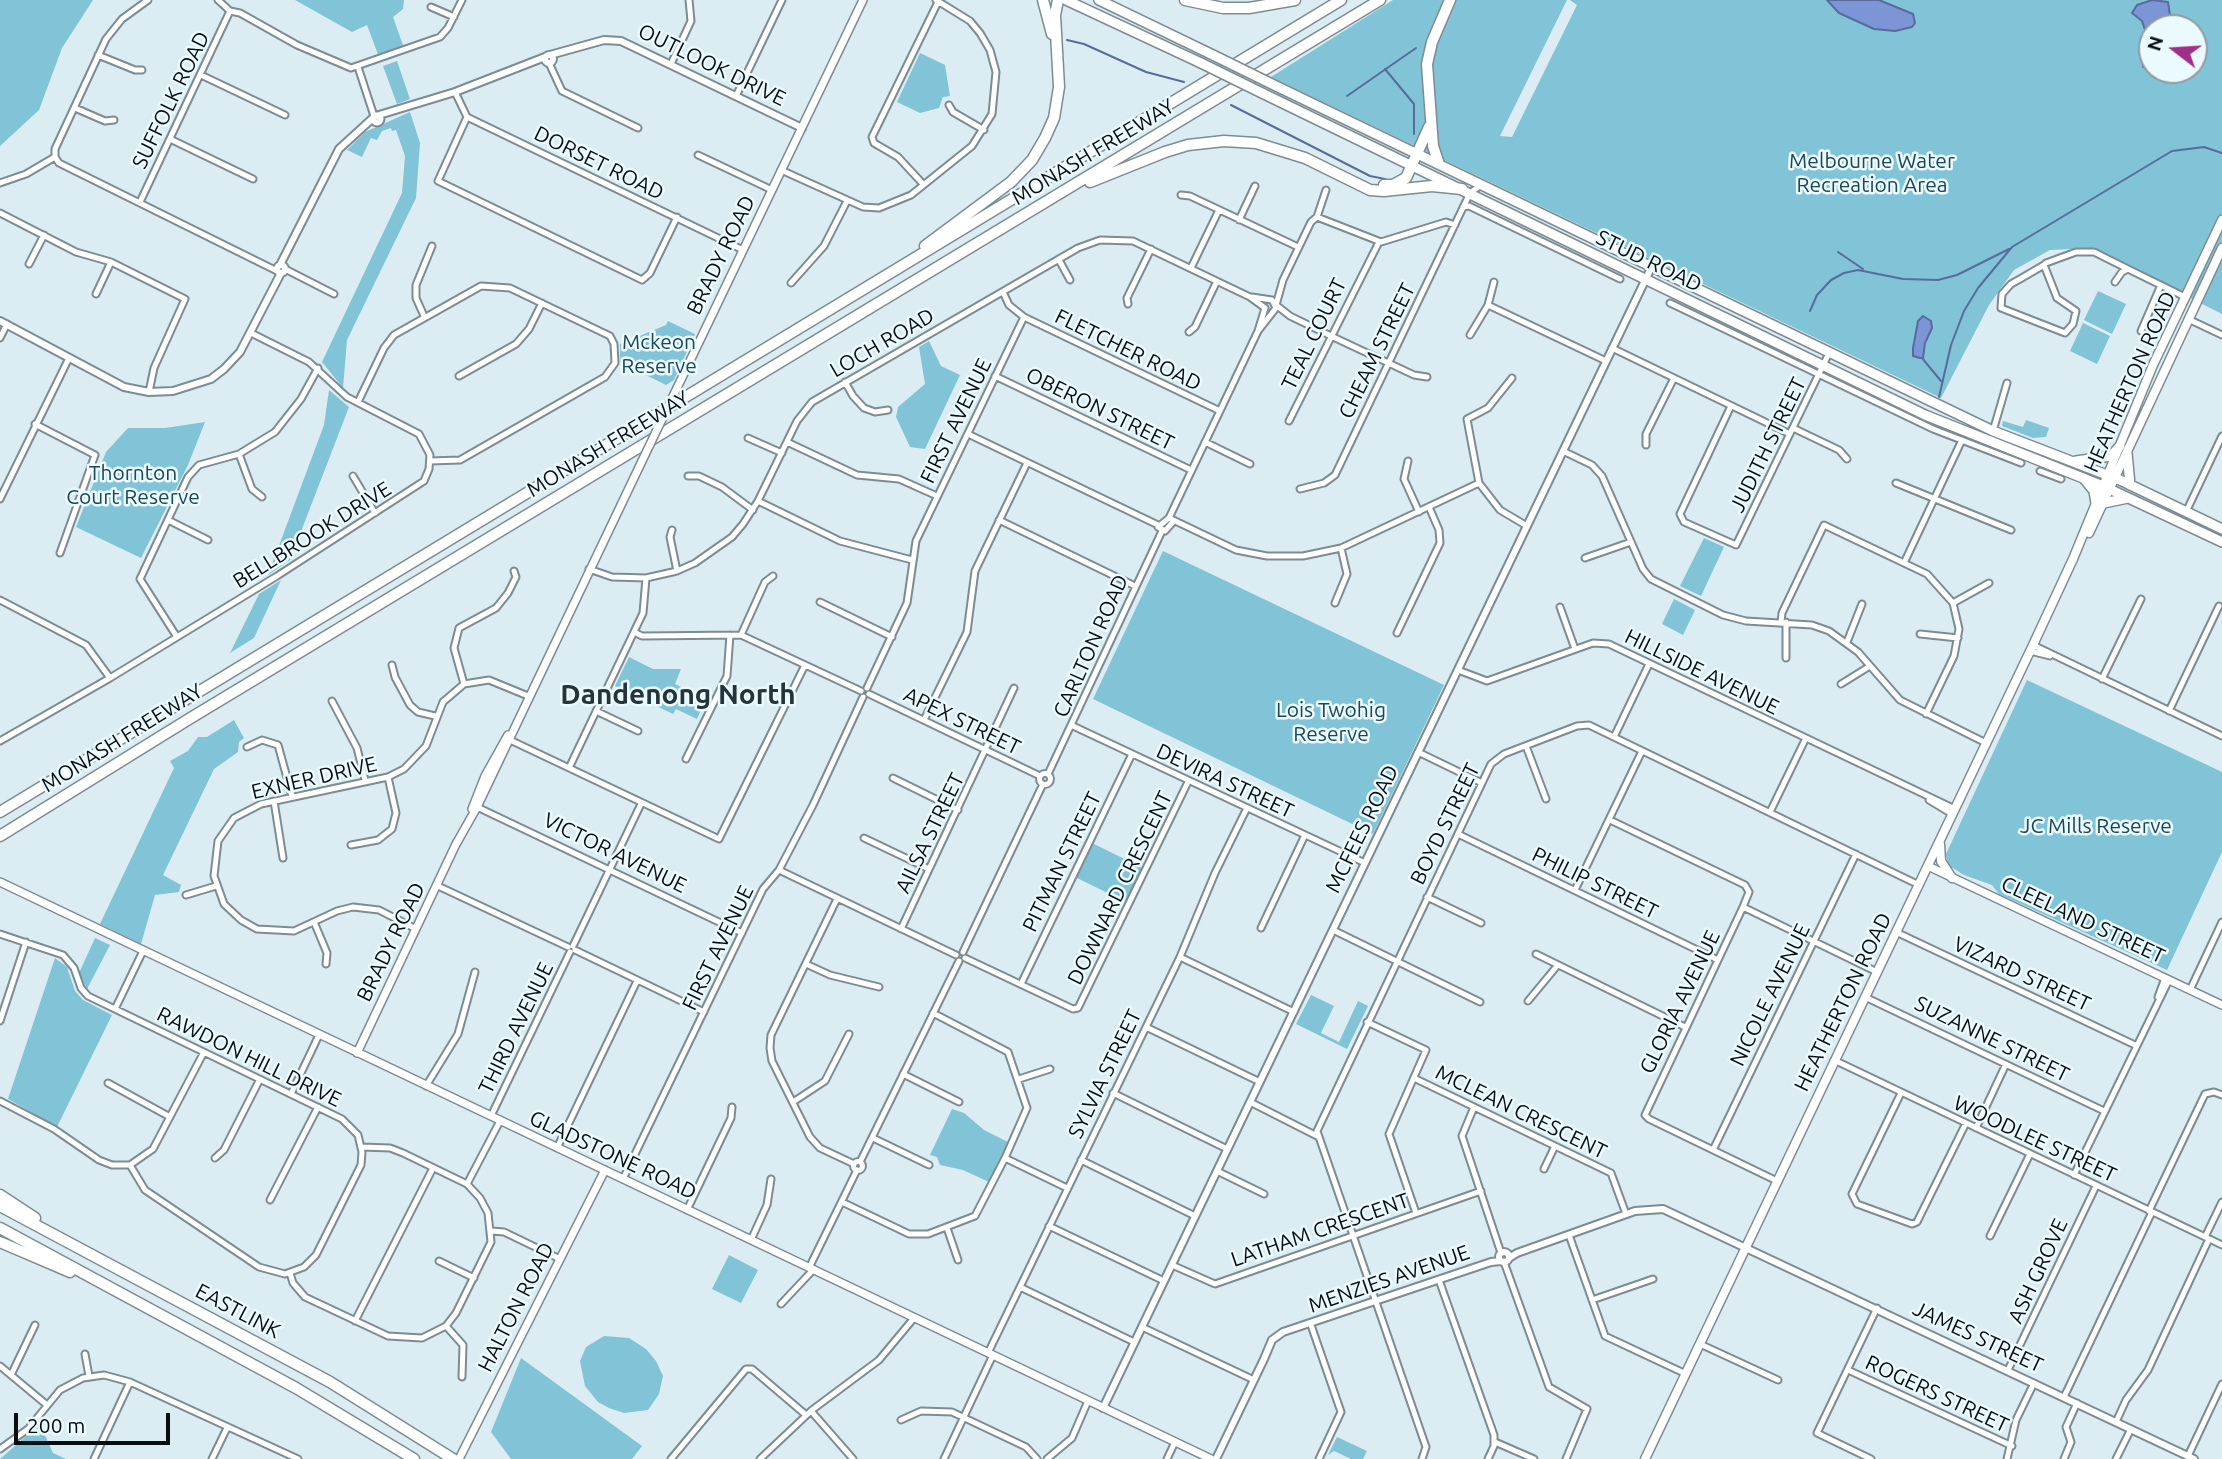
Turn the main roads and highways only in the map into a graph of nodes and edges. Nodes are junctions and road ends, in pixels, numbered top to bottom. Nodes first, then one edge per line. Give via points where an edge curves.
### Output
1 (863, 0) edge
2 (1043, 0) edge
3 (1058, 0) edge
4 (1066, 0) edge
5 (1099, 0) edge
6 (1185, 0) edge
7 (1295, 0) edge
8 (1341, 0) edge
9 (1380, 0) edge
10 (1450, 0) edge
11 (1057, 43) junction
12 (1430, 114) junction
13 (1419, 152) junction
14 (1438, 161) junction
15 (1412, 164) junction
16 (1343, 177) junction
17 (1470, 193) junction
18 (1052, 200) junction
19 (2222, 220) edge
20 (2222, 248) edge
21 (877, 282) junction
22 (2185, 297) junction
23 (2196, 303) junction
24 (2177, 314) junction
25 (2188, 319) junction
26 (2124, 450) junction
27 (2074, 461) junction
28 (2112, 477) junction
29 (2084, 478) junction
30 (2130, 485) junction
31 (2107, 487) junction
32 (2130, 498) junction
33 (2100, 503) junction
34 (2222, 529) edge
35 (2222, 542) edge
36 (0, 810) edge
37 (0, 836) edge
38 (1940, 841) junction
39 (1928, 866) junction
40 (1952, 877) junction
41 (0, 882) edge
42 (2222, 1006) edge
43 (357, 1053) junction
44 (604, 1170) junction
45 (0, 1195) edge
46 (0, 1206) edge
47 (0, 1228) edge
48 (0, 1242) edge
49 (88, 1252) junction
50 (115, 1291) junction
51 (414, 1459) edge
52 (453, 1459) edge
53 (459, 1459) edge
54 (1213, 1459) edge
55 (1645, 1459) edge

1 - 43 main road, BRADY ROAD, bridge
2 - 11 highway
3 - 11 highway
4 - 15 highway, STUD ROAD, bridge
5 - 13 highway, STUD ROAD, bridge
6 - 7 highway via 1223,8
8 - 21 highway, MONASH FREEWAY
9 - 18 highway, MONASH FREEWAY
10 - 12 highway via 1427,64
11 - 21 highway via 1059,87 1054,118 1032,160 1010,183
12 - 13 highway
12 - 14 highway
13 - 14 highway, STUD ROAD
13 - 15 highway
14 - 27 highway, STUD ROAD via 1993,431
15 - 16 highway via 1406,178 1394,185
15 - 17 highway, STUD ROAD
16 - 17 highway via 1370,190 1432,186
16 - 18 highway via 1277,148 1204,142 1133,163
17 - 29 highway, STUD ROAD via 1821,369 2052,471
18 - 37 highway, MONASH FREEWAY
19 - 22 main road, HEATHERTON ROAD
20 - 23 main road, HEATHERTON ROAD
21 - 36 highway, MONASH FREEWAY
22 - 23 main road
22 - 24 main road, HEATHERTON ROAD
23 - 25 main road, HEATHERTON ROAD
24 - 25 main road
24 - 26 main road, HEATHERTON ROAD
25 - 26 main road, HEATHERTON ROAD
26 - 27 highway
26 - 28 main road, HEATHERTON ROAD
26 - 30 highway
27 - 28 highway, STUD ROAD
28 - 30 highway, STUD ROAD
28 - 31 main road, HEATHERTON ROAD
29 - 31 highway, STUD ROAD
29 - 33 highway
30 - 34 highway, STUD ROAD
31 - 32 highway, STUD ROAD
31 - 33 main road, HEATHERTON ROAD
32 - 33 highway
32 - 35 highway, STUD ROAD
33 - 38 main road, HEATHERTON ROAD
38 - 39 main road, HEATHERTON ROAD
38 - 40 main road via 1941,861
39 - 40 main road, CLEELAND STREET
39 - 55 main road, HEATHERTON ROAD
40 - 42 main road, CLEELAND STREET
41 - 43 main road, GLADSTONE ROAD
43 - 44 main road, GLADSTONE ROAD
44 - 53 main road, HALTON ROAD
44 - 54 main road, GLADSTONE ROAD
45 - 49 highway
46 - 49 highway, EASTLINK
47 - 50 highway, EASTLINK
48 - 50 highway
49 - 52 highway, EASTLINK via 330,1382
50 - 51 highway, EASTLINK via 306,1393

